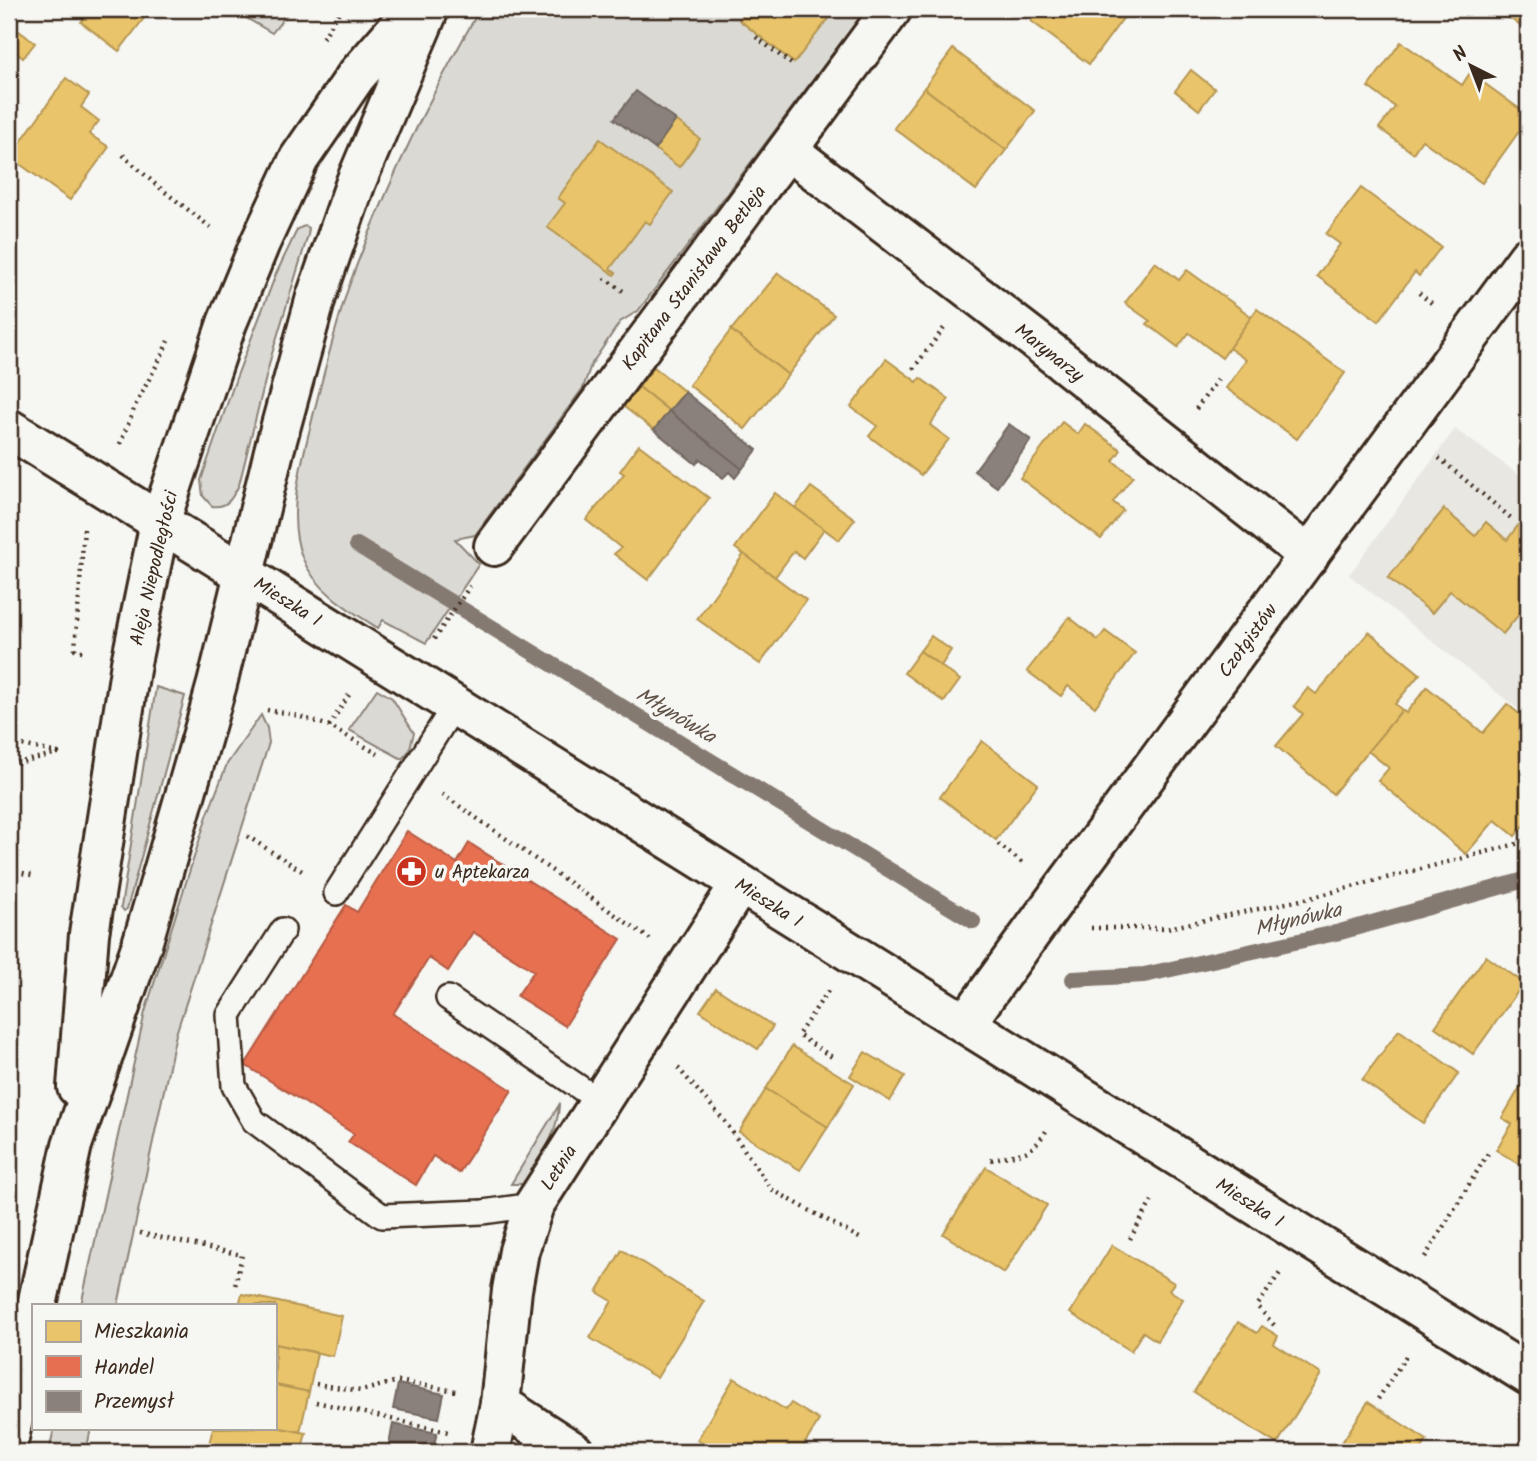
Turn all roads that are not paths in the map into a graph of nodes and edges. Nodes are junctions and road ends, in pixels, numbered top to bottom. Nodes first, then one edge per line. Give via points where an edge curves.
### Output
1 (414, 9) edge
2 (429, 9) edge
3 (892, 9) edge
4 (788, 150) junction
5 (1528, 257) edge
6 (9, 429) edge
7 (160, 522) junction
8 (1309, 556) junction
9 (485, 561) road end
10 (244, 574) junction
11 (454, 706) junction
12 (740, 884) junction
13 (336, 893) road end
14 (283, 930) dead end
15 (448, 998) dead end
16 (976, 1009) junction
17 (601, 1102) junction
18 (72, 1145) junction
19 (534, 1205) junction
20 (37, 1304) edge
21 (32, 1329) edge
22 (1528, 1375) edge
23 (500, 1401) junction
24 (9, 1438) edge
25 (491, 1447) edge
26 (574, 1452) edge

1 - 7 street, Aleja Niepodległości via 356,76 299,159 227,323
2 - 10 street, Aleja Niepodległości via 356,182 316,297
3 - 4 street, Kapitana Stanisława Betleja
4 - 8 street, Marynarzy
4 - 9 street, Kapitana Stanisława Betleja
5 - 8 street, Czołgistów
6 - 7 street, Mieszka I
7 - 10 street, Mieszka I
7 - 18 street, Aleja Niepodległości via 131,663 89,934
8 - 16 street, Czołgistów
10 - 11 street, Mieszka I
10 - 18 street, Aleja Niepodległości via 142,941
11 - 12 street, Mieszka I
11 - 13 lane
12 - 16 street, Mieszka I
12 - 17 street, Letnia
14 - 19 lane via 229,1015 234,1086 254,1121 382,1216
15 - 17 lane
16 - 22 street, Mieszka I via 1402,1296
17 - 19 street, Letnia
18 - 20 street, Aleja Niepodległości
19 - 23 street, Letnia via 512,1290
21 - 24 street
23 - 25 street, Letnia
23 - 26 street

